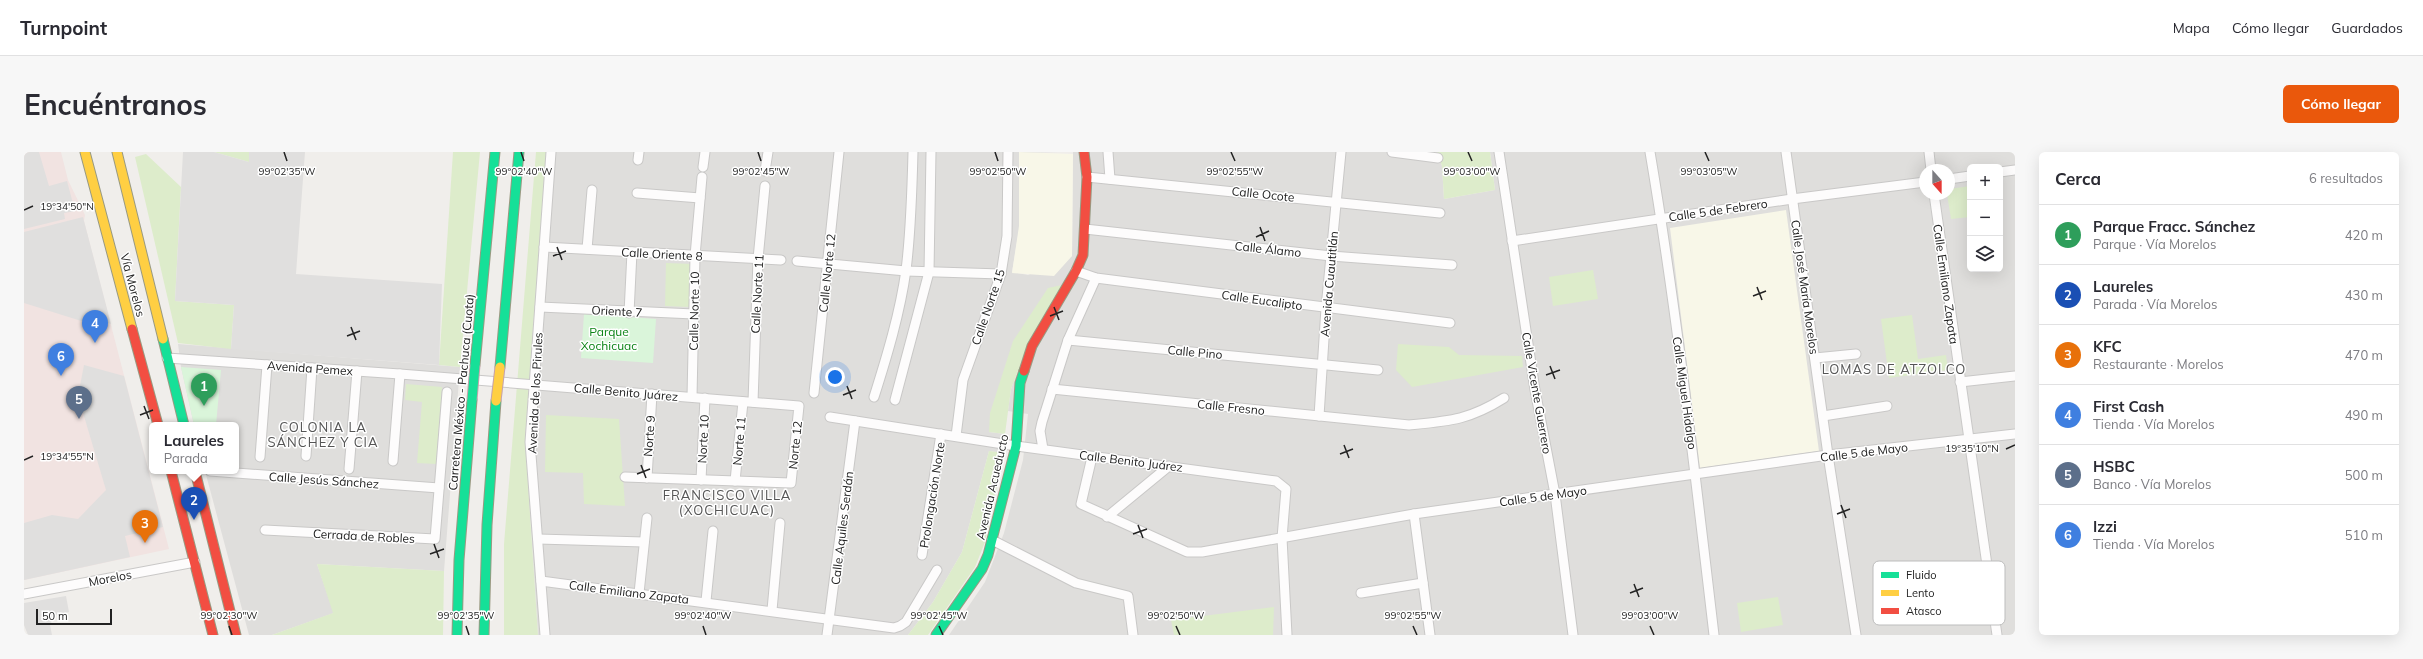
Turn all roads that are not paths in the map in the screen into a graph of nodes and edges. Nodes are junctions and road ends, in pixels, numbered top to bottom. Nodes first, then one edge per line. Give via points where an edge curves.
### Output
1 (85, 152) edge
2 (117, 152) edge
3 (495, 152) edge
4 (519, 152) edge
5 (551, 152) edge
6 (705, 152) edge
7 (768, 152) edge
8 (839, 152) edge
9 (913, 152) edge
10 (931, 152) edge
11 (1008, 152) edge
12 (1084, 152) edge
13 (1108, 152) edge
14 (1341, 152) edge
15 (1392, 152) edge
16 (1499, 152) edge
17 (1650, 152) edge
18 (1786, 152) edge
19 (1929, 152) edge
20 (1438, 158) dead end
21 (1930, 164) edge
22 (703, 167) dead end
23 (2015, 170) edge
24 (765, 171) dead end
25 (2003, 172) edge
26 (1967, 176) edge
27 (702, 177) dead end
28 (1087, 177) junction
29 (1955, 178) edge
30 (1110, 179) junction
31 (1919, 183) edge
32 (765, 186) dead end
33 (592, 190) dead end
34 (637, 193) dead end
35 (700, 198) junction
36 (1792, 199) junction
37 (1935, 200) edge
38 (1335, 201) junction
39 (1440, 213) dead end
40 (1661, 218) junction
41 (1085, 229) junction
42 (1512, 241) junction
43 (544, 247) junction
44 (587, 250) junction
45 (632, 252) junction
46 (695, 256) junction
47 (1331, 256) junction
48 (758, 259) junction
49 (781, 260) dead end
50 (797, 261) dead end
51 (829, 263) junction
52 (1452, 265) dead end
53 (906, 271) junction
54 (1076, 271) junction
55 (929, 272) junction
56 (1001, 274) junction
57 (1096, 278) junction
58 (540, 307) junction
59 (1326, 308) junction
60 (629, 312) junction
61 (694, 314) junction
62 (1450, 323) dead end
63 (1068, 340) junction
64 (1856, 354) dead end
65 (168, 358) junction
66 (1815, 358) junction
67 (1323, 364) junction
68 (267, 365) junction
69 (312, 368) junction
70 (1378, 370) dead end
71 (357, 371) junction
72 (400, 374) junction
73 (2015, 376) edge
74 (453, 378) joint
75 (1960, 382) junction
76 (535, 384) junction
77 (1052, 389) junction
78 (447, 392) dead end
79 (814, 393) dead end
80 (652, 394) junction
81 (692, 397) junction
82 (874, 397) dead end
83 (706, 398) junction
84 (1504, 398) dead end
85 (895, 400) dead end
86 (742, 402) junction
87 (753, 402) junction
88 (799, 406) joint
89 (1887, 406) dead end
90 (1319, 416) junction
91 (1823, 416) junction
92 (830, 417) dead end
93 (855, 421) junction
94 (157, 422) edge
95 (183, 422) edge
96 (941, 434) junction
97 (2015, 434) edge
98 (956, 436) junction
99 (1967, 440) junction
100 (1016, 446) junction
101 (1043, 449) junction
102 (1828, 455) junction
103 (306, 456) dead end
104 (260, 457) dead end
105 (1092, 457) junction
106 (393, 460) dead end
107 (1169, 466) junction
108 (350, 469) dead end
109 (239, 473) edge
110 (172, 474) edge
111 (196, 474) edge
112 (1696, 475) junction
113 (625, 478) dead end
114 (647, 478) junction
115 (701, 480) junction
116 (735, 481) junction
117 (439, 488) junction
118 (1555, 494) junction
119 (1414, 514) junction
120 (1107, 517) junction
121 (647, 518) dead end
122 (780, 523) dead end
123 (265, 530) dead end
124 (714, 531) dead end
125 (1282, 538) junction
126 (538, 539) junction
127 (992, 540) junction
128 (644, 542) junction
129 (922, 555) dead end
130 (1986, 561) edge
131 (195, 562) junction
132 (938, 570) dead end
133 (541, 581) junction
134 (1424, 583) junction
135 (639, 593) junction
136 (1361, 593) dead end
137 (24, 594) edge
138 (706, 602) junction
139 (772, 610) junction
140 (830, 620) junction
141 (1995, 625) edge
142 (213, 635) edge
143 (236, 635) edge
144 (458, 635) edge
145 (484, 635) edge
146 (545, 635) edge
147 (828, 635) edge
148 (936, 635) edge
149 (1133, 635) edge
150 (1287, 635) edge
151 (1430, 635) edge
152 (1573, 635) edge
153 (1714, 635) edge
154 (1856, 635) edge
155 (1997, 635) edge

1 - 94 main road, Vía Morelos
2 - 65 main road, Vía Morelos
3 - 144 main road, Carretera México - Pachuca (Cuota), bridge via 460,552
4 - 145 main road, bridge via 487,525
5 - 43 street, Avenida de los Pirules
6 - 22 street
7 - 24 street
8 - 51 street, Calle Norte 12
9 - 53 street
10 - 55 street
11 - 56 street, Calle Norte 15 via 1007,236
12 - 28 main road, Avenida Acueducto
13 - 30 street
14 - 38 street, Avenida Cuautitlán
15 - 20 street
16 - 42 street, Calle Vicente Guerrero
17 - 40 street, Calle Miguel Hidalgo
18 - 36 street, Calle José María Morelos
19 - 21 street
23 - 25 street
26 - 29 street
27 - 35 street, Calle Norte 10
28 - 30 street, Calle Ocote
28 - 41 main road, Avenida Acueducto
30 - 38 street, Calle Ocote
31 - 36 street, Calle 5 de Febrero
32 - 48 street, Calle Norte 11
33 - 44 street
34 - 35 street
35 - 46 street, Calle Norte 10
36 - 40 street, Calle 5 de Febrero
36 - 66 street, Calle José María Morelos
37 - 75 street, Calle Emiliano Zapata
38 - 39 street, Calle Ocote
38 - 47 street, Avenida Cuautitlán
40 - 42 street, Calle 5 de Febrero
40 - 112 street, Calle Miguel Hidalgo
41 - 47 street, Calle Álamo
41 - 54 main road, Avenida Acueducto via 1083,255
42 - 118 street, Calle Vicente Guerrero
43 - 44 street, Calle Oriente 8
43 - 58 street, Avenida de los Pirules
44 - 45 street, Calle Oriente 8
45 - 46 street, Calle Oriente 8
45 - 60 street
46 - 48 street, Calle Oriente 8
46 - 61 street, Calle Norte 10
47 - 52 street, Calle Álamo
47 - 59 street, Avenida Cuautitlán
48 - 49 street, Calle Oriente 8
48 - 87 street, Calle Norte 11
50 - 51 street
51 - 53 street
51 - 79 street, Calle Norte 12
53 - 55 street
53 - 82 street via 889,349
54 - 57 street, Calle Eucalipto
54 - 100 main road, Avenida Acueducto via 1032,346 1020,383
55 - 56 street
55 - 85 street
56 - 98 street, Calle Norte 15 via 963,380
57 - 59 street, Calle Eucalipto
57 - 63 street
58 - 60 street, Oriente 7
58 - 76 street, Avenida de los Pirules
59 - 62 street, Calle Eucalipto
59 - 67 street, Avenida Cuautitlán
60 - 61 street, Oriente 7
61 - 81 street, Calle Norte 10
63 - 67 street, Calle Pino
63 - 77 street
64 - 66 street
65 - 68 street, Avenida Pemex
65 - 95 main road, Vía Morelos
66 - 91 street, Calle José María Morelos
67 - 70 street, Calle Pino
67 - 90 street, Avenida Cuautitlán
68 - 69 street, Avenida Pemex
68 - 104 street
69 - 71 street, Avenida Pemex
69 - 103 street
71 - 72 street, Avenida Pemex
71 - 108 street
72 - 74 street, Avenida Pemex
72 - 106 street
73 - 75 street
74 - 76 street, Calle Benito Juárez
75 - 99 street, Calle Emiliano Zapata
76 - 80 street, Calle Benito Juárez
76 - 126 street, Avenida de los Pirules via 530,442
77 - 90 street, Calle Fresno
77 - 101 street via 1040,431
78 - 117 street
80 - 81 street, Calle Benito Juárez
80 - 114 street, Norte 9
81 - 83 street, Calle Benito Juárez
83 - 86 street, Calle Benito Juárez
83 - 115 street, Norte 10
84 - 90 street, Calle Fresno via 1485,410 1459,420 1409,425
86 - 87 street, Calle Benito Juárez
86 - 116 street, Norte 11
87 - 88 street, Calle Benito Juárez
88 - 116 street, Norte 12 via 791,483
89 - 91 street
91 - 102 street, Calle José María Morelos
92 - 93 street, Calle Benito Juárez
93 - 96 street, Calle Benito Juárez
93 - 140 street, Calle Aquiles Serdán
96 - 98 street, Calle Benito Juárez
96 - 129 street, Prolongación Norte
97 - 99 street, Calle 5 de Mayo
98 - 100 street, Calle Benito Juárez
99 - 102 street, Calle 5 de Mayo
99 - 130 street, Calle Emiliano Zapata
100 - 101 street, Calle Benito Juárez
100 - 127 main road, Avenida Acueducto
101 - 105 street, Calle Benito Juárez
102 - 112 street, Calle 5 de Mayo
102 - 154 street, Calle José María Morelos
105 - 107 street, Calle Benito Juárez
105 - 120 street, Calle 5 de Mayo via 1081,504
107 - 120 street
107 - 125 street, Calle Benito Juárez via 1276,481 1286,489
109 - 117 street, Calle Jesús Sánchez
110 - 131 main road
111 - 143 main road
112 - 118 street, Calle 5 de Mayo
112 - 153 street, Calle Miguel Hidalgo
113 - 114 street
114 - 115 street
115 - 116 street
117 - 123 street, Cerrada de Robles via 435,539
118 - 119 street, Calle 5 de Mayo
118 - 152 street, Calle Vicente Guerrero
119 - 125 street, Calle 5 de Mayo
119 - 134 street
120 - 125 street, Calle 5 de Mayo via 1187,552 1202,552
121 - 128 street
122 - 139 street
124 - 138 street
125 - 150 street, Calle Benito Juárez
126 - 128 street
126 - 133 street, Avenida de los Pirules
127 - 148 main road, Avenida Acueducto via 982,569
127 - 149 street via 1076,583 1128,596
128 - 135 street
131 - 137 street, Morelos
131 - 142 main road
132 - 140 street, Calle Emiliano Zapata via 906,622 900,626 894,628
133 - 135 street, Calle Emiliano Zapata
133 - 146 street, Avenida de los Pirules
134 - 136 street
134 - 151 street
135 - 138 street, Calle Emiliano Zapata
138 - 139 street, Calle Emiliano Zapata
139 - 140 street, Calle Emiliano Zapata
140 - 147 street, Calle Aquiles Serdán
141 - 155 street, Calle Emiliano Zapata

